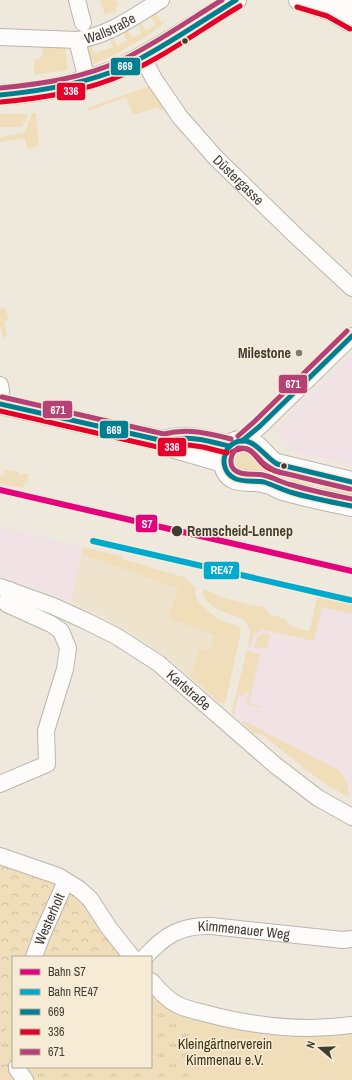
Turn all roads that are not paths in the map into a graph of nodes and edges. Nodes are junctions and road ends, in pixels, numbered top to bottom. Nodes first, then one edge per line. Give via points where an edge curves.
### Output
1 (77, 0) edge
2 (161, 0) edge
3 (236, 0) edge
4 (299, 0) edge
5 (332, 3) edge
6 (352, 7) edge
7 (352, 22) edge
8 (83, 23) dead end
9 (0, 37) edge
10 (77, 40) junction
11 (142, 56) junction
12 (87, 80) junction
13 (0, 94) edge
14 (352, 288) edge
15 (352, 336) edge
16 (0, 385) edge
17 (0, 403) edge
18 (232, 450) junction
19 (352, 482) edge
20 (352, 506) edge
21 (5, 589) edge
22 (0, 784) edge
23 (352, 817) edge
24 (0, 856) edge
25 (66, 881) junction
26 (352, 939) edge
27 (34, 956) edge
28 (131, 956) edge
29 (146, 956) edge
30 (152, 982) edge
31 (352, 1025) edge
32 (17, 1068) edge
33 (25, 1080) edge

1 - 8 street
2 - 10 street, Wallstraße via 143,7 119,26 87,39
3 - 11 street
4 - 5 street
5 - 6 street
5 - 7 street via 349,22
9 - 10 street, Wallstraße
10 - 12 street, Wallstraße
11 - 12 street via 125,66
11 - 14 street, Düstergasse via 180,117 215,157
12 - 13 street via 31,92
15 - 18 street
16 - 17 street
17 - 18 street via 164,441 174,448
18 - 19 street via 254,444 272,462
18 - 20 street via 225,468 229,475 237,480 267,483 282,490
21 - 22 street, Karlstraße via 7,604 61,631 68,648 65,669 46,732 47,764
21 - 23 street, Karlstraße via 86,621 116,636 158,663 287,775 318,798
24 - 25 street via 51,873
25 - 27 street, Westerholt
25 - 28 street via 90,899
26 - 29 street, Kimmenauer Weg via 199,926 184,928 168,936
30 - 31 street via 164,996 178,1006 222,1018 306,1029
32 - 33 street

